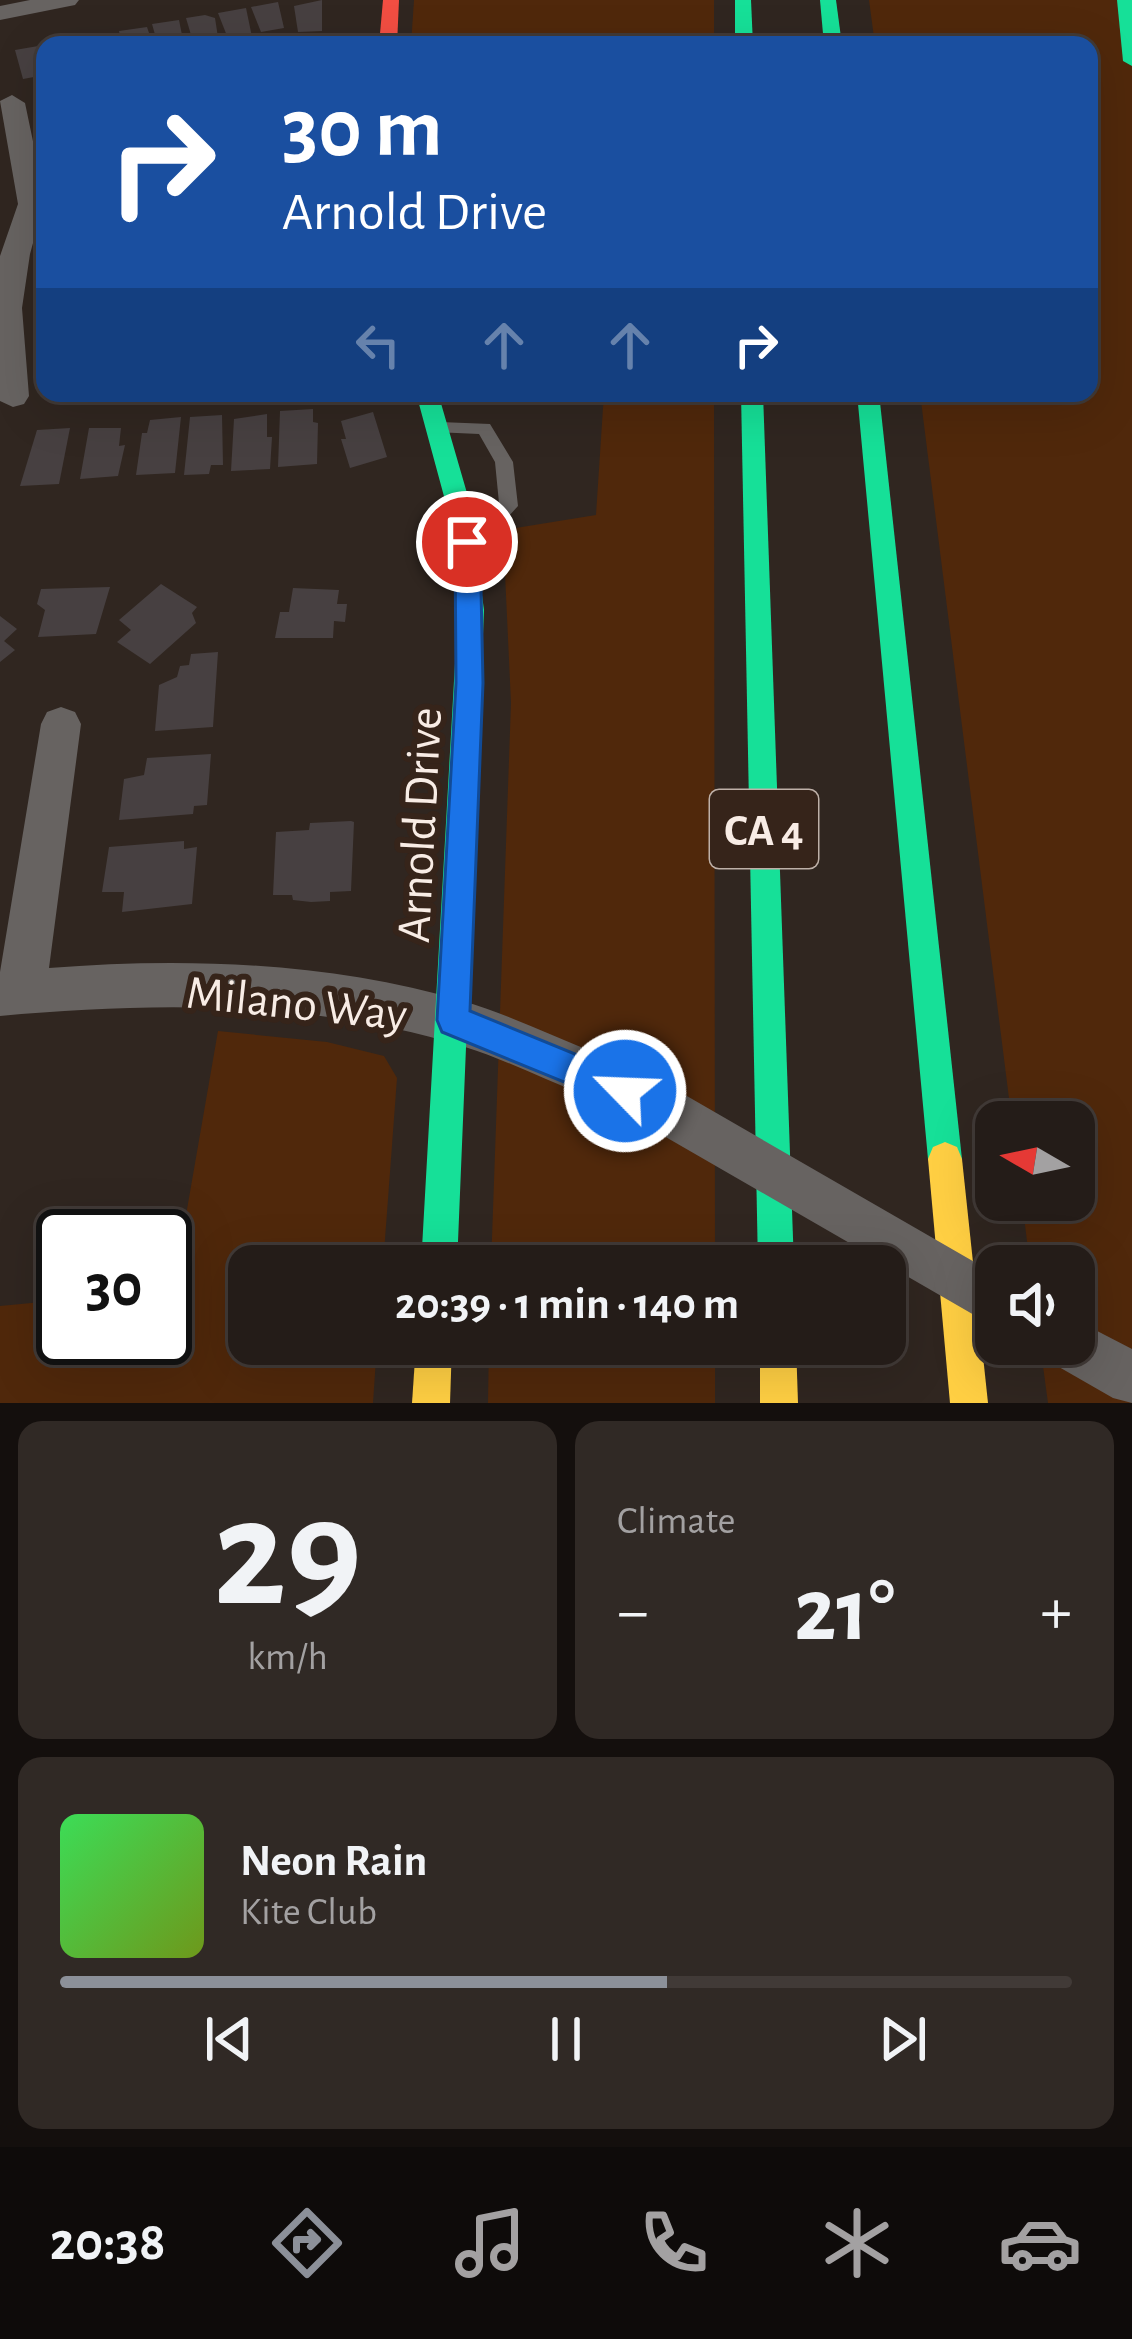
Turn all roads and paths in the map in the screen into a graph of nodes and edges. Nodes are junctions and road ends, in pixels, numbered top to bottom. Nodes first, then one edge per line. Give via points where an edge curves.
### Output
1 (67, 0) edge
2 (392, 0) edge
3 (743, 0) edge
4 (829, 0) edge
5 (1128, 8) edge
6 (0, 13) edge
7 (389, 36) edge
8 (744, 36) edge
9 (832, 36) edge
10 (1132, 61) edge
11 (36, 99) edge
12 (6, 104) edge
13 (20, 395) edge
14 (430, 402) edge
15 (752, 402) edge
16 (869, 402) edge
17 (440, 428) junction
18 (464, 519) junction
19 (61, 724) dead end
20 (11, 993) edge
21 (453, 1020) junction
22 (440, 1245) edge
23 (775, 1245) edge
24 (975, 1288) edge
25 (1095, 1358) edge
26 (433, 1365) edge
27 (778, 1365) edge
28 (1132, 1379) edge
29 (431, 1403) edge
30 (779, 1403) edge
31 (969, 1403) edge

1 - 6 street
2 - 7 main road
3 - 8 main road
4 - 9 main road
5 - 10 main road
11 - 12 street
12 - 13 street via 32,204 8,308
14 - 17 main road, Arnold Drive
15 - 23 main road, CA 4
16 - 31 main road
17 - 18 main road, Arnold Drive
17 - 18 lane via 484,428 505,463 509,506
18 - 21 main road, Arnold Drive via 471,610
19 - 20 street
20 - 21 street, Milano Way via 243,988
21 - 22 main road, Arnold Drive
21 - 24 street, Milano Way, bridge via 665,1110
25 - 28 street
26 - 29 main road
27 - 30 main road

